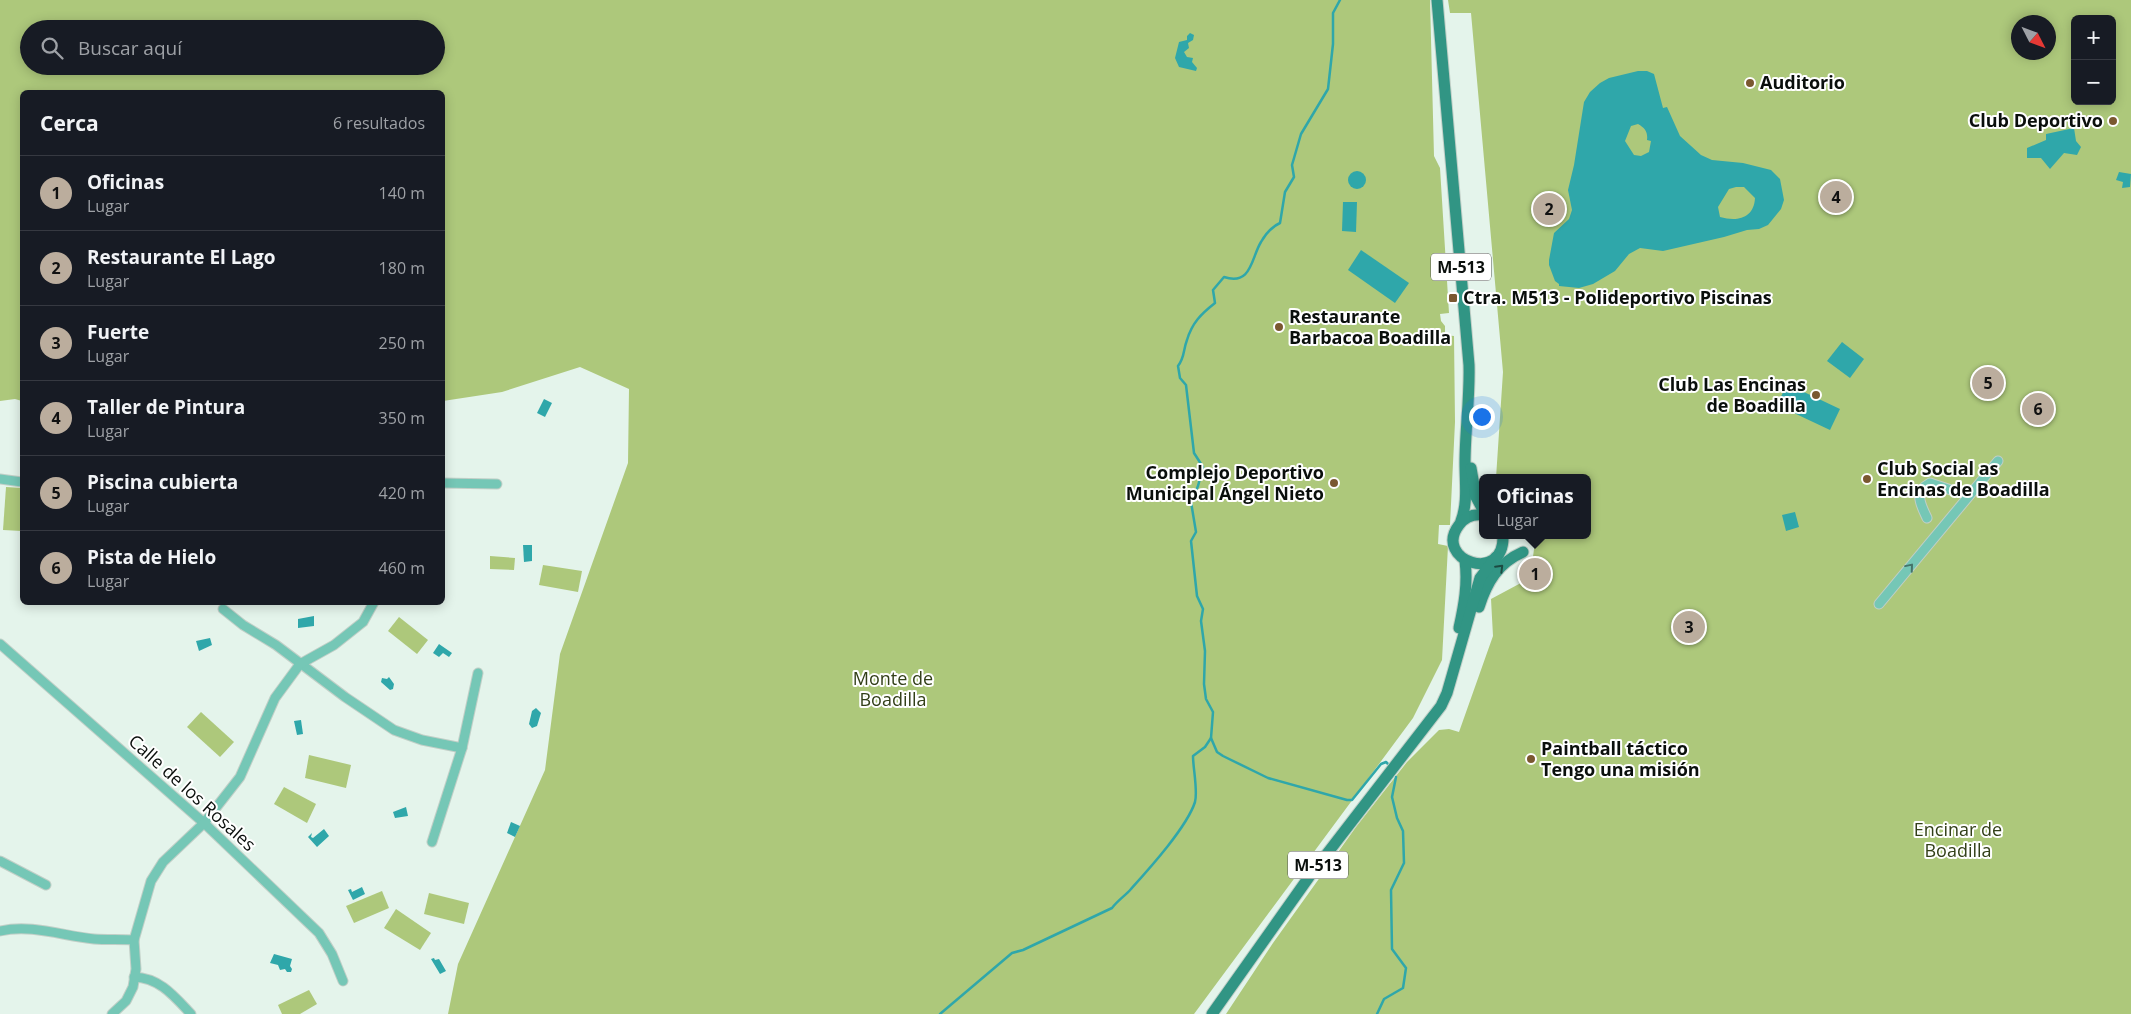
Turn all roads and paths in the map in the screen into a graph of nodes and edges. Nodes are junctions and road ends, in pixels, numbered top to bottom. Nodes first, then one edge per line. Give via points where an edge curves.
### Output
1 (1437, 0) edge
2 (1469, 414) junction
3 (1998, 461) dead end
4 (0, 479) edge
5 (20, 482) edge
6 (445, 483) edge
7 (497, 484) dead end
8 (1951, 490) dead end
9 (1479, 502) edge
10 (1479, 515) edge
11 (1928, 518) dead end
12 (1461, 521) junction
13 (1503, 539) edge
14 (1523, 552) dead end
15 (1496, 557) junction
16 (1465, 560) junction
17 (1879, 604) dead end
18 (372, 605) edge
19 (223, 608) dead end
20 (0, 644) edge
21 (300, 664) junction
22 (478, 673) dead end
23 (1447, 693) junction
24 (1430, 721) junction
25 (462, 748) junction
26 (204, 823) junction
27 (432, 842) dead end
28 (0, 861) edge
29 (46, 885) dead end
30 (0, 930) edge
31 (134, 940) junction
32 (134, 977) junction
33 (343, 981) dead end
34 (112, 1014) edge
35 (190, 1014) edge
36 (1212, 1014) edge

1 - 2 main road, M-513 via 1469,365
2 - 9 main road, M-513 via 1471,470
2 - 12 main road, M-513 via 1466,498
17 -> 3 street
4 - 5 street
6 - 7 street
8 - 11 street via 1930,484 1920,492 1918,498
10 - 12 main road
12 - 16 main road, M-513 via 1456,528 1454,543
13 - 15 main road, M-513
23 -> 14 main road via 1491,578 1498,568
15 - 16 main road via 1478,564
15 - 23 main road, M-513 via 1480,578
16 - 24 main road, M-513 via 1467,578 1460,621 1448,673
18 - 21 street via 363,622 334,645
19 - 21 street
20 - 26 street, Calle de los Rosales
21 - 25 street via 394,730 422,740
21 - 26 street via 275,698 240,777
22 - 25 street
23 - 24 main road, M-513
24 - 36 main road, M-513 via 1309,877
25 - 27 street
26 - 31 street via 163,862 153,878
26 - 33 street, Calle de los Rosales via 318,933 332,954
28 - 29 street
30 - 31 street via 12,928
31 - 32 street
32 - 34 street via 126,1001
32 - 35 street via 160,984

